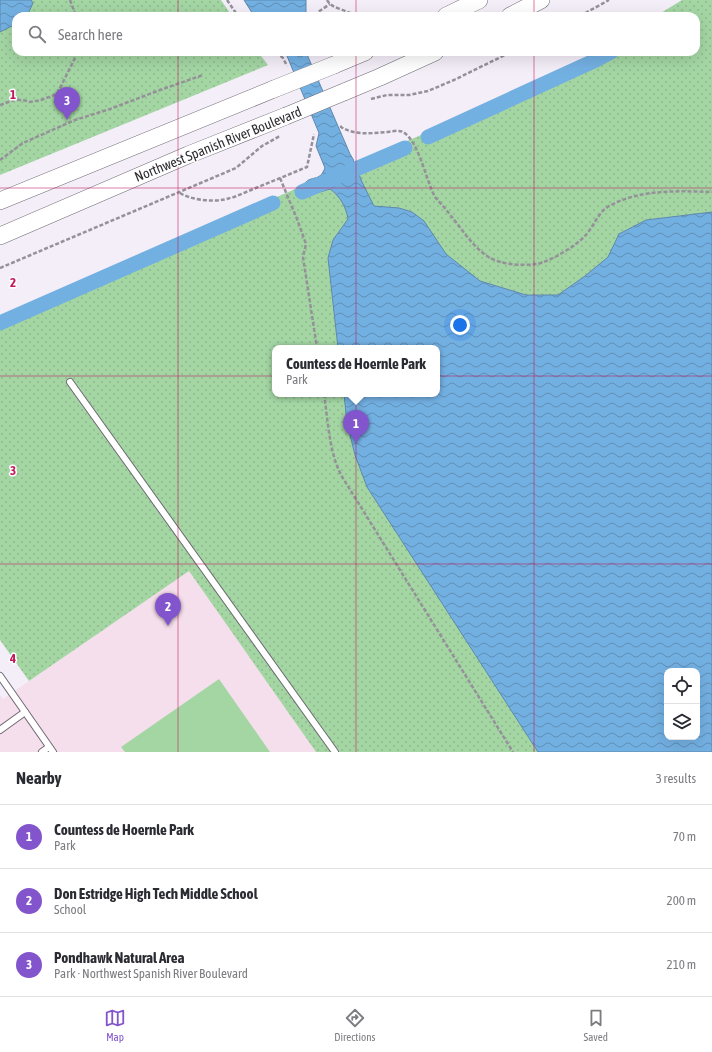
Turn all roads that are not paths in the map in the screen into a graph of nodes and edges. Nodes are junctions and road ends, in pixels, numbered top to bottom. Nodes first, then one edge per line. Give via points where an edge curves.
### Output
1 (480, 0) edge
2 (540, 0) edge
3 (454, 12) edge
4 (518, 12) edge
5 (355, 56) edge
6 (427, 56) edge
7 (0, 201) edge
8 (0, 236) edge
9 (70, 382) dead end
10 (0, 677) edge
11 (25, 712) junction
12 (0, 730) edge
13 (51, 749) edge
14 (42, 752) edge
15 (335, 752) edge

1 - 3 main road
2 - 4 main road
5 - 7 main road, Northwest Spanish River Boulevard, bridge
6 - 8 main road, Northwest Spanish River Boulevard, bridge
9 - 15 lane
10 - 11 lane
11 - 12 lane
11 - 13 lane
13 - 14 lane

